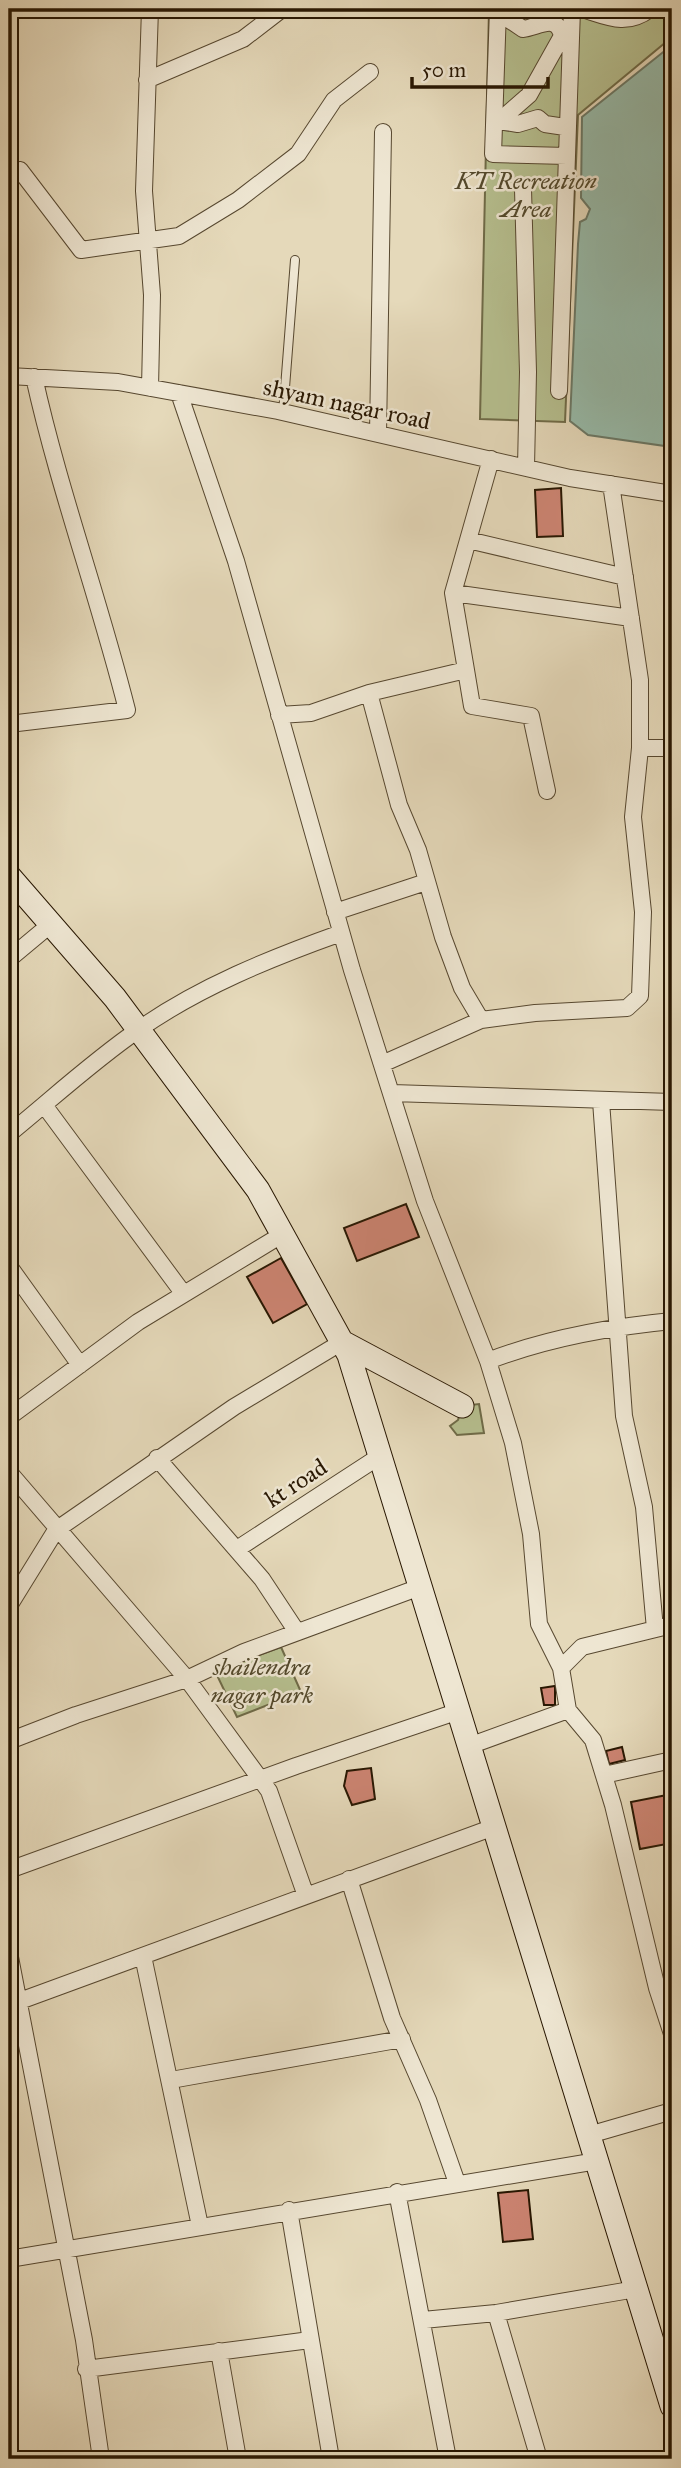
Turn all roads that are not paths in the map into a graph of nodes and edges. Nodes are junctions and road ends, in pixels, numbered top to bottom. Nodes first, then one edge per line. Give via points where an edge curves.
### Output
1 (150, 9) edge
2 (282, 9) edge
3 (572, 9) edge
4 (582, 9) edge
5 (650, 9) edge
6 (503, 14) edge
7 (370, 72) dead end
8 (147, 80) junction
9 (565, 127) dead end
10 (383, 132) dead end
11 (567, 156) junction
12 (9, 178) edge
13 (523, 189) dead end
14 (148, 239) junction
15 (295, 260) dead end
16 (9, 376) edge
17 (34, 377) junction
18 (150, 388) junction
19 (559, 391) dead end
20 (179, 393) junction
21 (282, 413) junction
22 (378, 434) junction
23 (491, 459) junction
24 (526, 467) junction
25 (611, 484) junction
26 (672, 494) edge
27 (468, 540) junction
28 (625, 577) junction
29 (453, 593) junction
30 (631, 618) junction
31 (467, 670) junction
32 (369, 693) junction
33 (279, 715) junction
34 (9, 724) edge
35 (640, 748) junction
36 (672, 748) edge
37 (547, 791) dead end
38 (9, 876) edge
39 (426, 882) junction
40 (335, 912) junction
41 (51, 924) junction
42 (341, 933) junction
43 (9, 959) edge
44 (481, 1020) junction
45 (138, 1029) junction
46 (383, 1064) junction
47 (392, 1093) junction
48 (601, 1101) junction
49 (672, 1102) edge
50 (44, 1105) junction
51 (9, 1134) edge
52 (282, 1234) junction
53 (9, 1266) edge
54 (183, 1293) junction
55 (672, 1321) edge
56 (616, 1326) junction
57 (342, 1342) junction
58 (488, 1361) junction
59 (80, 1365) junction
60 (462, 1406) dead end
61 (9, 1417) edge
62 (380, 1456) junction
63 (157, 1458) junction
64 (9, 1472) edge
65 (56, 1530) junction
66 (237, 1549) junction
67 (420, 1587) junction
68 (9, 1606) edge
69 (672, 1625) edge
70 (655, 1629) junction
71 (297, 1632) junction
72 (561, 1668) junction
73 (187, 1679) junction
74 (568, 1710) junction
75 (458, 1711) junction
76 (9, 1741) edge
77 (469, 1746) junction
78 (672, 1760) edge
79 (604, 1775) junction
80 (260, 1779) junction
81 (494, 1827) junction
82 (9, 1870) edge
83 (349, 1879) junction
84 (306, 1896) junction
85 (9, 1952) edge
86 (143, 1956) junction
87 (17, 2002) junction
88 (672, 2034) edge
89 (402, 2039) junction
90 (172, 2080) junction
91 (672, 2110) edge
92 (589, 2134) junction
93 (597, 2161) junction
94 (457, 2183) junction
95 (397, 2192) junction
96 (289, 2210) junction
97 (200, 2226) junction
98 (66, 2249) junction
99 (9, 2259) edge
100 (636, 2288) junction
101 (496, 2313) junction
102 (423, 2320) junction
103 (310, 2340) junction
104 (219, 2351) junction
105 (86, 2369) junction
106 (672, 2404) edge
107 (101, 2459) edge
108 (238, 2459) edge
109 (331, 2459) edge
110 (448, 2459) edge
111 (538, 2459) edge

1 - 8 street
2 - 8 street via 243,39
3 - 11 street
4 - 5 street via 617,21 639,17
6 - 9 street via 523,29 551,23 562,36 529,95 506,115 505,122 518,124 538,118
6 - 11 street via 493,154
7 - 14 street via 334,100 298,154 238,200 179,236
8 - 14 street via 144,191
10 - 22 street
11 - 19 street
12 - 14 street via 20,170 81,250
13 - 24 street
14 - 18 street
15 - 21 lane
16 - 17 street, shyam nagar road
17 - 18 street, shyam nagar road
17 - 34 street via 50,452 98,599 127,710
18 - 20 street, shyam nagar road
20 - 21 street, shyam nagar road
20 - 33 street via 236,561
21 - 22 street, shyam nagar road
22 - 23 street, shyam nagar road
23 - 24 street, shyam nagar road
23 - 27 street
24 - 25 street, shyam nagar road
25 - 26 street, shyam nagar road
25 - 28 street
27 - 28 street
27 - 29 street
28 - 30 street
29 - 30 street
29 - 31 street
30 - 35 street via 640,680
31 - 32 street
31 - 37 street via 472,706 531,716
32 - 33 street via 311,713
32 - 39 street via 399,805
33 - 40 street
35 - 36 street
35 - 44 street via 633,817 643,912 640,996 627,1008
38 - 41 main road
39 - 40 street
39 - 44 street via 462,988
40 - 42 street
41 - 43 street
41 - 45 main road
42 - 45 street via 240,973
42 - 46 street
44 - 46 street
45 - 50 street
45 - 52 main road via 258,1190
46 - 47 street
47 - 48 street
47 - 58 street via 425,1201
48 - 49 street
48 - 56 street
50 - 51 street
50 - 54 street
52 - 54 street
52 - 57 main road
53 - 59 street
54 - 59 street
55 - 56 street
56 - 58 street via 527,1346
56 - 70 street via 624,1416 644,1507
57 - 60 main road
57 - 62 main road
57 - 63 street
58 - 72 street via 513,1443 531,1534 539,1624
59 - 61 street
62 - 66 street, kt road
62 - 67 main road
63 - 65 street
63 - 66 street
64 - 65 street
65 - 68 street
65 - 73 street
66 - 71 street
67 - 71 street
67 - 75 main road
69 - 70 street
70 - 72 street via 582,1647
71 - 73 street
72 - 74 street
73 - 76 street
73 - 80 street
74 - 77 street
74 - 79 street via 593,1740
75 - 77 main road
75 - 80 street
77 - 81 main road
78 - 79 street
79 - 88 street
80 - 82 street
80 - 84 street via 269,1791
81 - 83 street
81 - 92 main road
83 - 84 street
83 - 89 street
84 - 86 street
85 - 87 street
86 - 87 street
86 - 90 street
87 - 98 street
89 - 90 street
89 - 94 street
90 - 97 street
91 - 92 street
92 - 93 main road
93 - 94 street
93 - 100 main road
94 - 95 street
95 - 96 street
95 - 102 street
96 - 97 street
96 - 103 street
97 - 98 street
98 - 99 street
98 - 105 street
100 - 101 street
100 - 106 main road
101 - 102 street
101 - 111 street
102 - 110 street
103 - 104 street
103 - 109 street
104 - 105 street
104 - 108 street
105 - 107 street

